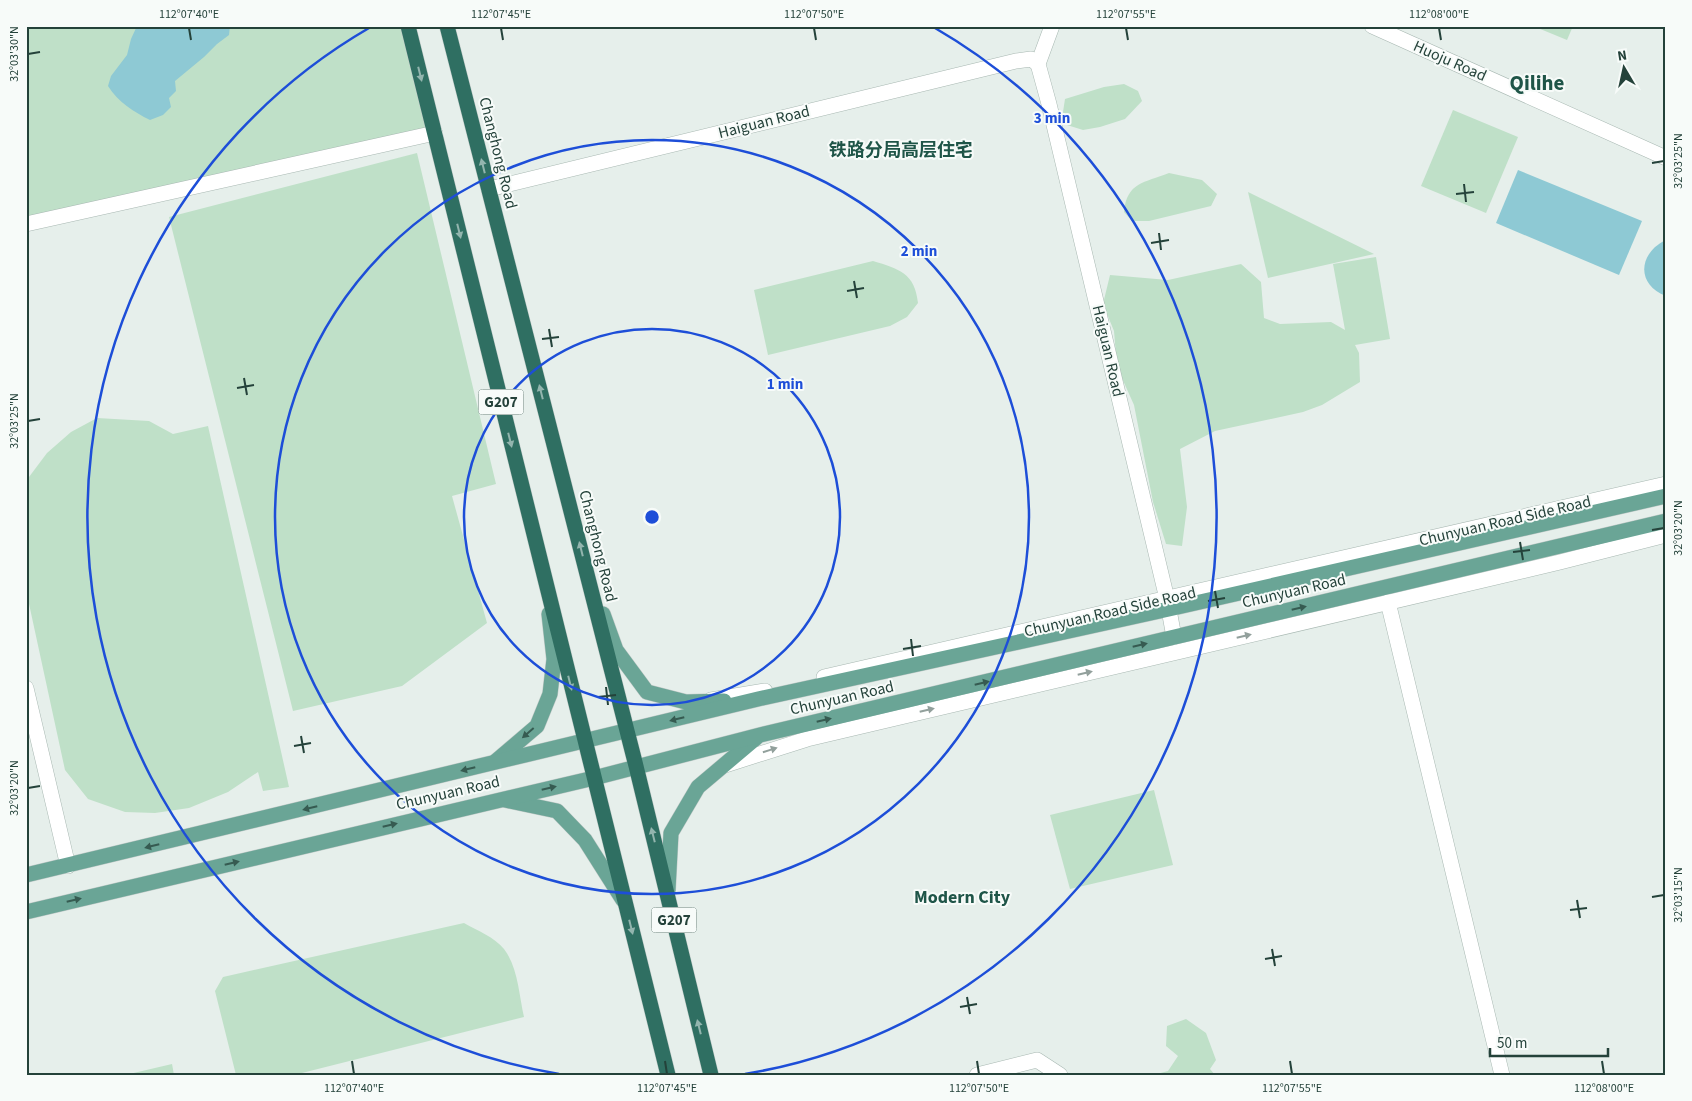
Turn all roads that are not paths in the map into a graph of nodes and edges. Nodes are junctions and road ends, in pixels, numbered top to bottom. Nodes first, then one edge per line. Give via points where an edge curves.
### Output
1 (408, 26) edge
2 (447, 26) edge
3 (1052, 26) edge
4 (1372, 26) edge
5 (1038, 64) junction
6 (435, 133) junction
7 (1666, 158) edge
8 (489, 189) junction
9 (26, 224) edge
10 (1666, 484) edge
11 (1666, 496) edge
12 (1666, 520) edge
13 (1666, 535) edge
14 (586, 569) junction
15 (544, 578) junction
16 (1388, 602) junction
17 (1168, 604) junction
18 (1174, 637) junction
19 (26, 688) edge
20 (758, 699) junction
21 (700, 702) junction
22 (628, 731) junction
23 (760, 735) junction
24 (584, 741) junction
25 (493, 763) junction
26 (723, 765) junction
27 (636, 766) junction
28 (594, 778) junction
29 (501, 799) junction
30 (68, 866) junction
31 (26, 875) edge
32 (667, 894) junction
33 (624, 902) junction
34 (26, 912) edge
35 (668, 1075) edge
36 (711, 1075) edge
37 (977, 1075) edge
38 (1060, 1075) edge
39 (1502, 1075) edge

1 -> 6 highway, G207
8 -> 2 highway, Changhong Road / G207
3 - 5 street
4 - 7 street, Huoju Road
5 - 8 street, Haiguan Road via 1030,59 1016,61
5 - 17 street, Haiguan Road
6 - 9 street
6 -> 15 highway, G207
14 -> 8 highway, Changhong Road / G207
10 - 17 street, Chunyuan Road Side Road
11 - 17 main road, Chunyuan Road
18 -> 12 main road, Chunyuan Road
13 - 16 street
14 - 21 main road via 616,650 647,692 686,702
14 - 22 highway, Changhong Road / G207
15 -> 24 highway, G207
15 -> 25 main road via 554,660 550,694 537,726
26 -> 16 street via 807,739
16 - 39 street
17 - 18 street, Haiguan Road
17 - 20 main road, Chunyuan Road
17 - 21 street, Chunyuan Road Side Road
23 -> 18 main road, Chunyuan Road
19 - 30 street
20 - 21 main road
20 -> 22 main road, Chunyuan Road
22 - 24 main road, Chunyuan Road
22 - 27 highway, Changhong Road / G207
23 - 26 main road
23 - 27 main road, Chunyuan Road
24 - 25 main road, Chunyuan Road
24 - 28 highway, G207
25 -> 30 main road, Chunyuan Road
26 - 32 main road via 698,787 671,833
27 - 28 main road, Chunyuan Road
32 -> 27 highway, Changhong Road / G207
29 -> 28 main road, Chunyuan Road
28 - 33 highway, G207
29 - 33 main road via 557,812 585,840
34 -> 29 main road, Chunyuan Road
30 - 31 main road, Chunyuan Road
36 -> 32 highway, Changhong Road / G207
33 -> 35 highway, G207
37 - 38 street via 1037,1060

